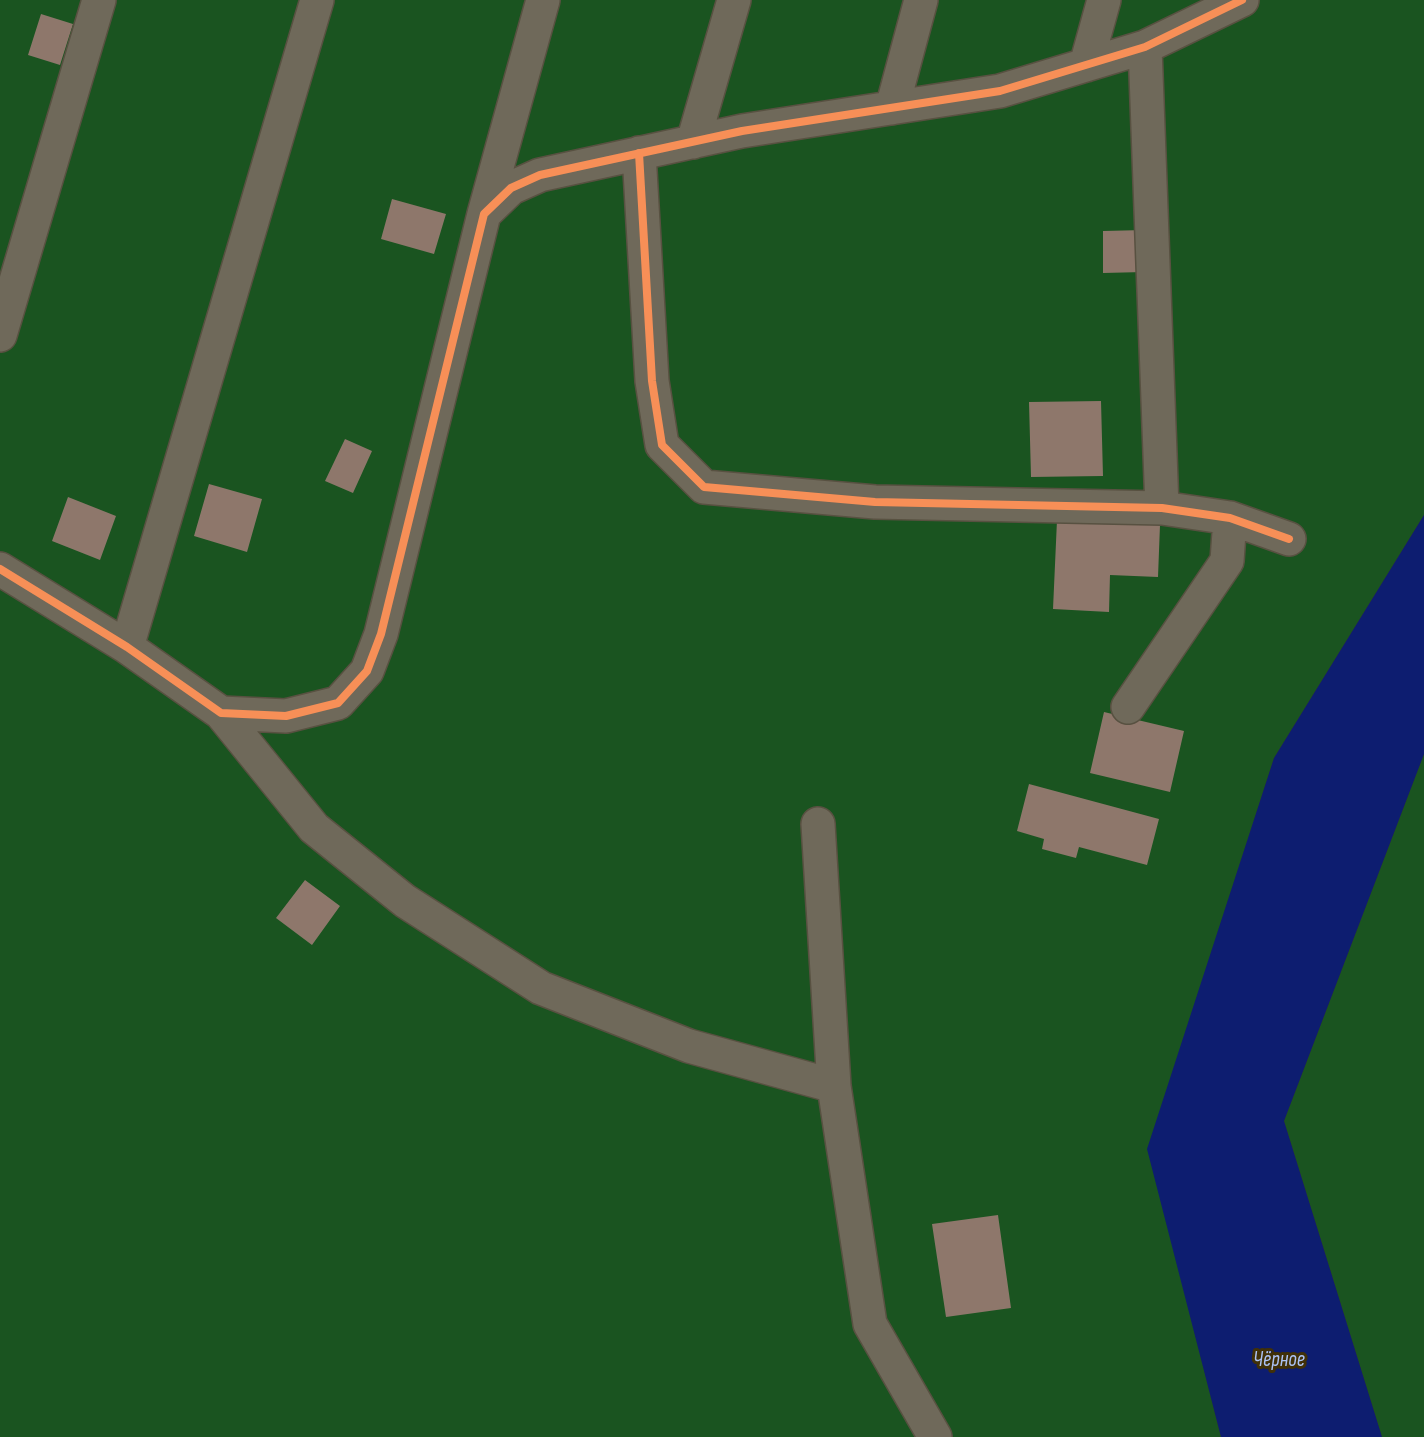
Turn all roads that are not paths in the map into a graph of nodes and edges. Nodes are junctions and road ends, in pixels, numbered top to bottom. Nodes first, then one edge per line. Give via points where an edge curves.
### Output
1 (99, 0) edge
2 (317, 0) edge
3 (543, 0) edge
4 (734, 0) edge
5 (921, 0) edge
6 (1104, 0) edge
7 (1242, 0) edge
8 (1145, 47) junction
9 (1086, 65) junction
10 (892, 108) junction
11 (693, 142) junction
12 (639, 153) junction
13 (484, 214) junction
14 (0, 335) edge
15 (1162, 508) junction
16 (1230, 518) junction
17 (1289, 539) dead end
18 (0, 569) edge
19 (127, 647) junction
20 (1128, 707) dead end
21 (220, 712) junction
22 (818, 824) dead end
23 (834, 1086) junction
24 (936, 1437) edge

1 - 14 street
2 - 19 street
3 - 13 street
4 - 11 street
5 - 10 street
6 - 9 street
7 - 8 street
8 - 9 street
8 - 15 street
9 - 10 street via 1000,91
10 - 11 street
11 - 12 street
12 - 13 street via 540,175 511,188
12 - 15 street via 652,381 662,445 704,487 874,502
13 - 21 street via 381,634 367,671 338,703 286,716
15 - 16 street
16 - 17 street
16 - 20 street via 1227,561
18 - 19 street
19 - 21 street
21 - 23 street via 314,828 405,901 541,988 689,1046
22 - 23 street
23 - 24 street via 870,1324

